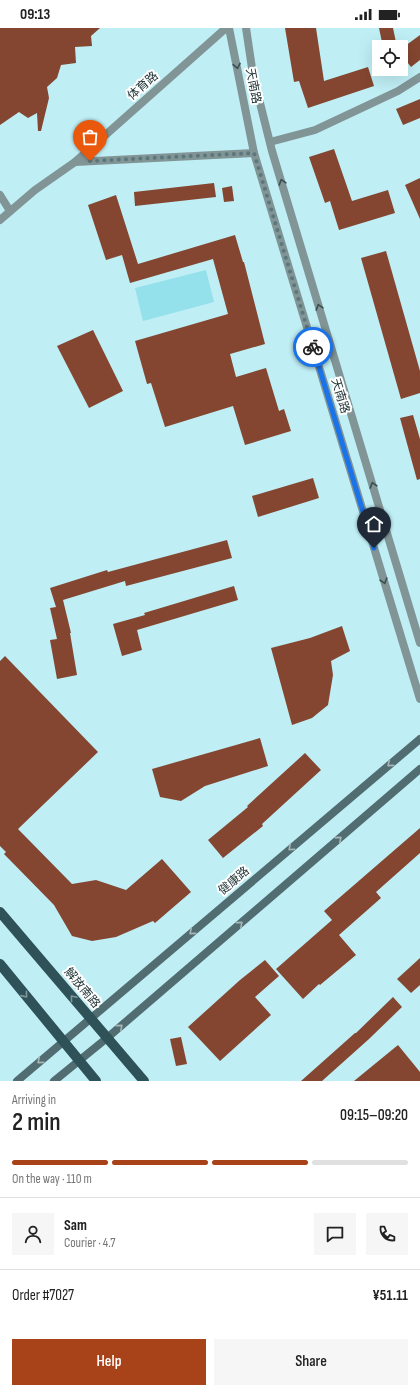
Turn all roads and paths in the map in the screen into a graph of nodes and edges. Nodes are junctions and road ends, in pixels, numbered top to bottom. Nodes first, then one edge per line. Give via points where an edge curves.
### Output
1 (228, 28) edge
2 (246, 28) edge
3 (420, 77) edge
4 (270, 142) junction
5 (254, 153) junction
6 (75, 162) junction
7 (0, 195) edge
8 (10, 211) junction
9 (0, 220) edge
10 (420, 643) edge
11 (420, 699) edge
12 (420, 738) edge
13 (420, 769) edge
14 (0, 912) edge
15 (0, 964) edge
16 (90, 1018) junction
17 (107, 1038) junction
18 (64, 1042) junction
19 (79, 1060) junction
20 (17, 1081) edge
21 (54, 1081) edge
22 (96, 1081) edge
23 (144, 1081) edge

1 -> 5 street, 天南路
1 - 6 street, 体育路
2 - 4 street, 天南路 via 253,75
3 - 4 street via 398,91 315,130
10 -> 4 street, 天南路
5 - 6 street
5 -> 11 street, 天南路
6 - 8 street, 体育路
7 - 8 street
8 - 9 street, 体育路
12 -> 16 main road, 健康路
17 -> 13 main road
16 -> 14 main road, 解放南路
15 -> 18 main road
16 - 17 main road, 解放南路
16 - 18 main road, 健康路
17 - 19 main road
17 - 23 main road, 解放南路
18 - 19 main road
18 -> 20 main road, 健康路
19 - 21 main road
19 - 22 main road

